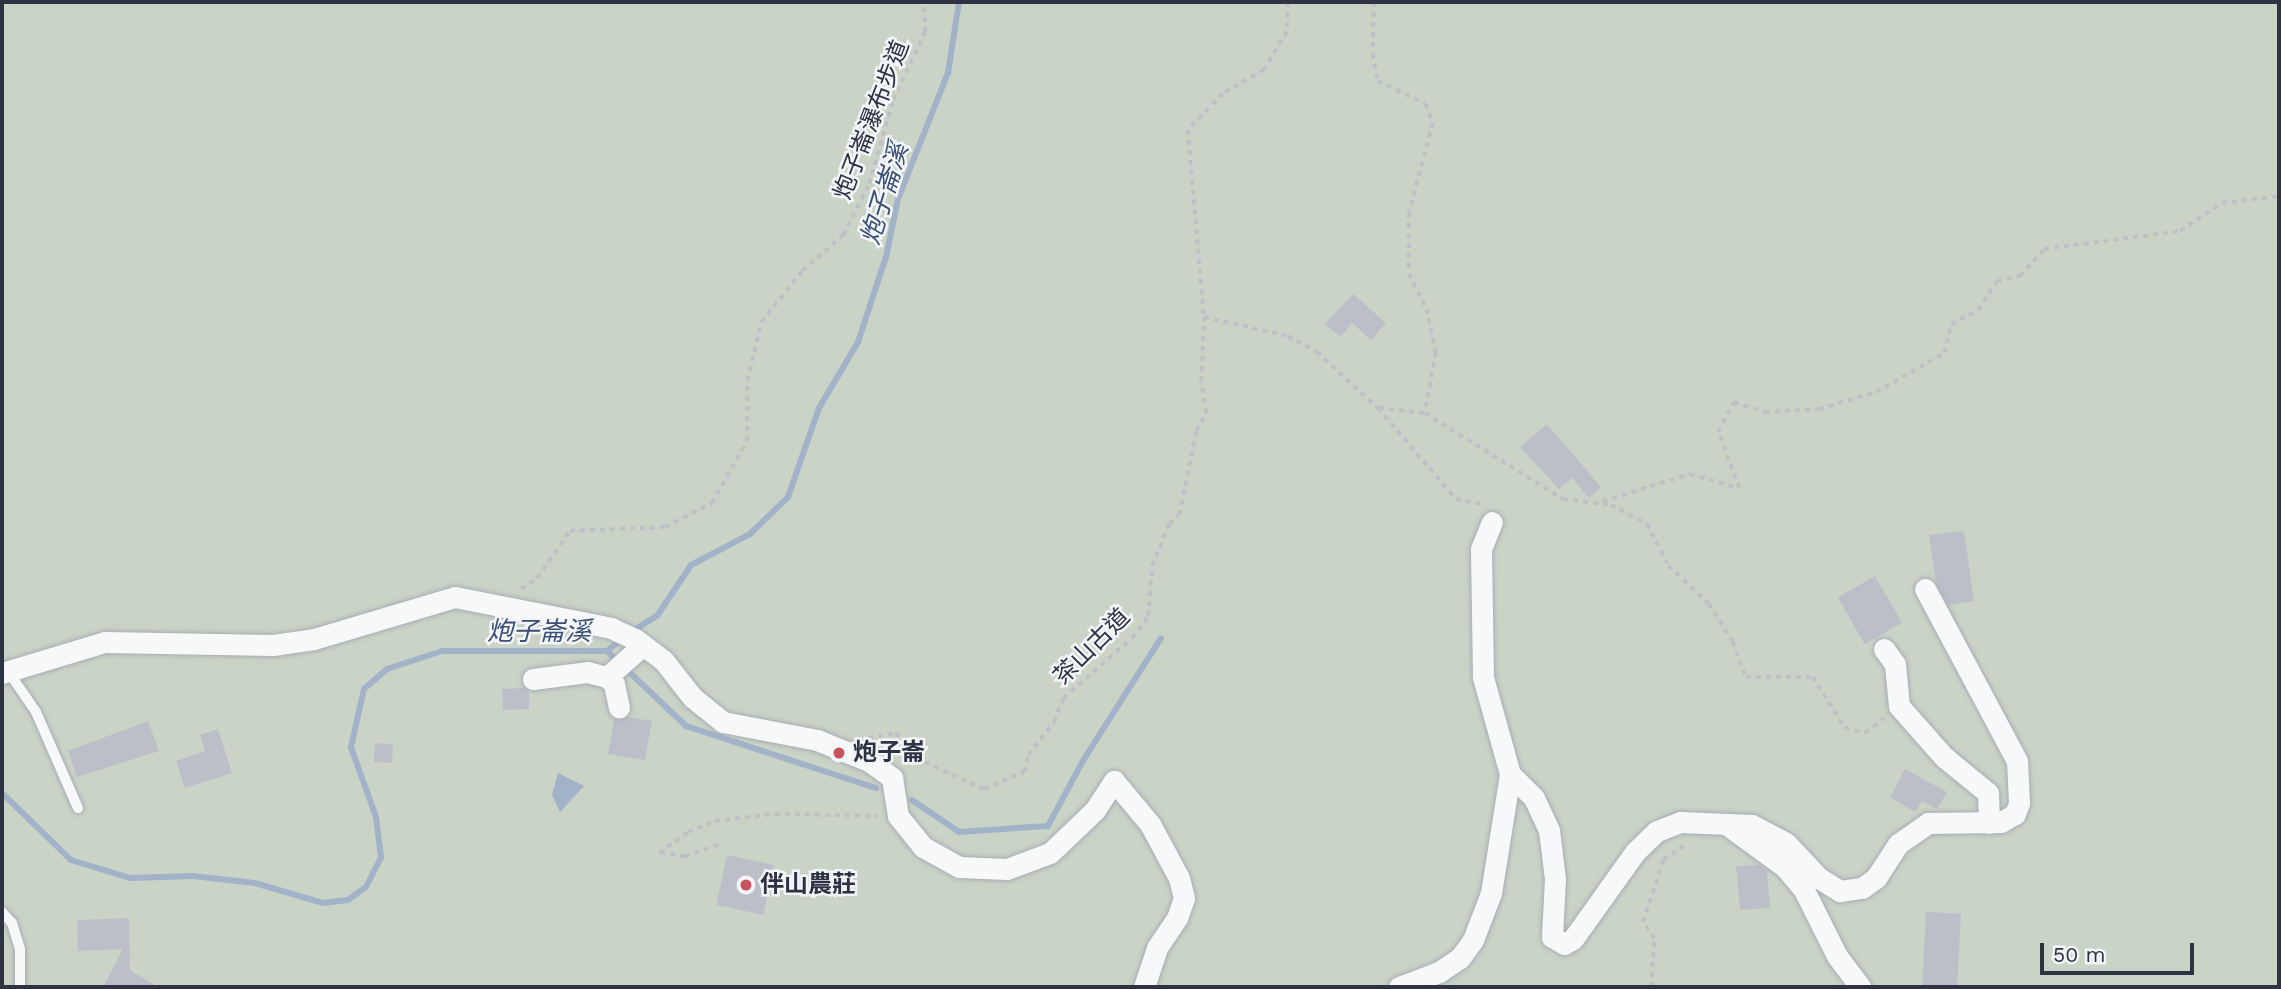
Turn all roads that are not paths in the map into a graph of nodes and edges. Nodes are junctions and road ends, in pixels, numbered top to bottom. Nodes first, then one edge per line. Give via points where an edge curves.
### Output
1 (1492, 522) road end
2 (1925, 589) dead end
3 (636, 646) junction
4 (1884, 649) dead end
5 (5, 672) edge
6 (607, 677) junction
7 (533, 679) dead end
8 (619, 707) dead end
9 (1510, 774) junction
10 (78, 808) dead end
11 (1717, 821) junction
12 (1989, 823) junction
13 (2, 912) edge
14 (20, 987) edge
15 (1144, 987) edge
16 (1399, 987) edge
17 (1860, 987) edge

1 - 9 street via 1482,549 1483,677
2 - 12 street via 2017,761 2015,814
3 - 5 street via 611,628 456,597 314,639 273,645 105,642
3 - 6 street
3 - 15 street via 664,661 706,711 723,722 817,740 869,761 892,778 898,816 923,847 959,867 1007,869 1050,853 1095,810 1114,781 1150,824 1179,878 1184,898 1157,948
4 - 12 street via 1895,664 1899,706 1944,757 1988,793
5 - 10 lane via 36,712
6 - 7 street via 587,672
6 - 8 street via 614,684
9 - 11 street via 1534,798 1549,830 1555,879 1552,937 1564,944 1573,939 1635,852 1657,831
9 - 16 street via 1491,893 1473,940 1460,958 1439,972
11 - 12 street via 1752,825 1780,838 1819,878 1840,891 1870,884 1898,844 1928,823
11 - 17 street via 1734,828 1785,867 1804,890 1837,956
13 - 14 lane via 12,923 20,950

